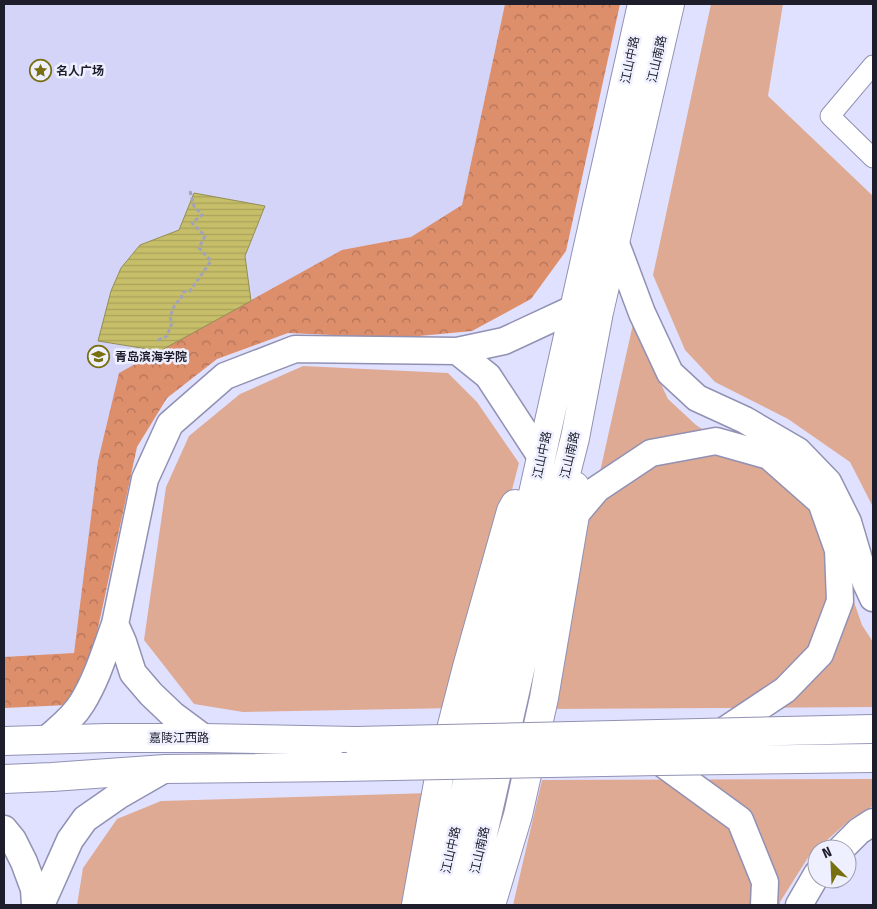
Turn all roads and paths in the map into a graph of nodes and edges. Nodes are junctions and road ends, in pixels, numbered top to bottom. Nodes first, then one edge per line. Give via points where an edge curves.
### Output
1 (642, 4) edge
2 (670, 4) edge
3 (873, 65) edge
4 (873, 158) edge
5 (190, 191) dead end
6 (615, 241) junction
7 (575, 308) junction
8 (158, 340) dead end
9 (457, 351) junction
10 (575, 438) junction
11 (541, 457) junction
12 (575, 515) junction
13 (873, 598) edge
14 (115, 624) junction
15 (873, 729) edge
16 (722, 732) junction
17 (204, 738) junction
18 (46, 740) junction
19 (4, 741) edge
20 (873, 758) edge
21 (660, 761) junction
22 (165, 769) junction
23 (4, 779) edge
24 (873, 822) edge
25 (4, 829) edge
26 (850, 839) edge
27 (808, 889) edge
28 (34, 905) edge
29 (41, 905) edge
30 (416, 905) edge
31 (438, 905) edge
32 (467, 905) edge
33 (491, 905) edge
34 (764, 905) edge
35 (799, 905) edge

1 - 7 main road, 江山中路
2 - 6 main road, 江山南路
3 - 4 street via 830,116
5 - 8 path via 194,206 202,214 192,222 205,236 199,248 211,261 190,291 183,292 170,317 172,323 167,336
6 - 10 main road, 江山南路
6 - 13 main road via 642,313 670,373 697,398 745,420 798,451 828,482 848,522
7 - 9 main road via 504,341
7 - 11 main road, 江山中路
9 - 11 main road via 488,376
9 - 14 main road via 295,349 225,376 170,424 145,479
10 - 12 main road
10 - 32 main road, 江山南路
11 - 30 main road via 511,511 467,667 440,772
11 - 31 main road, 江山中路
12 - 16 main road via 597,489 651,453 716,442 770,456 821,502 838,550 840,601 820,654 785,690
12 - 33 main road via 544,698 518,815
14 - 17 main road via 133,673 173,715
14 - 18 main road via 100,667 81,703
15 - 16 main road, 嘉陵江西路, bridge
16 - 17 main road, 嘉陵江西路, bridge via 355,741
17 - 18 main road, 嘉陵江西路
18 - 19 main road, 嘉陵江西路
20 - 21 main road, bridge
21 - 22 main road, bridge
21 - 34 main road via 740,820 765,882
22 - 23 main road
22 - 29 main road via 85,819 70,840
24 - 26 main road
25 - 28 main road via 24,862 34,889
27 - 35 main road

